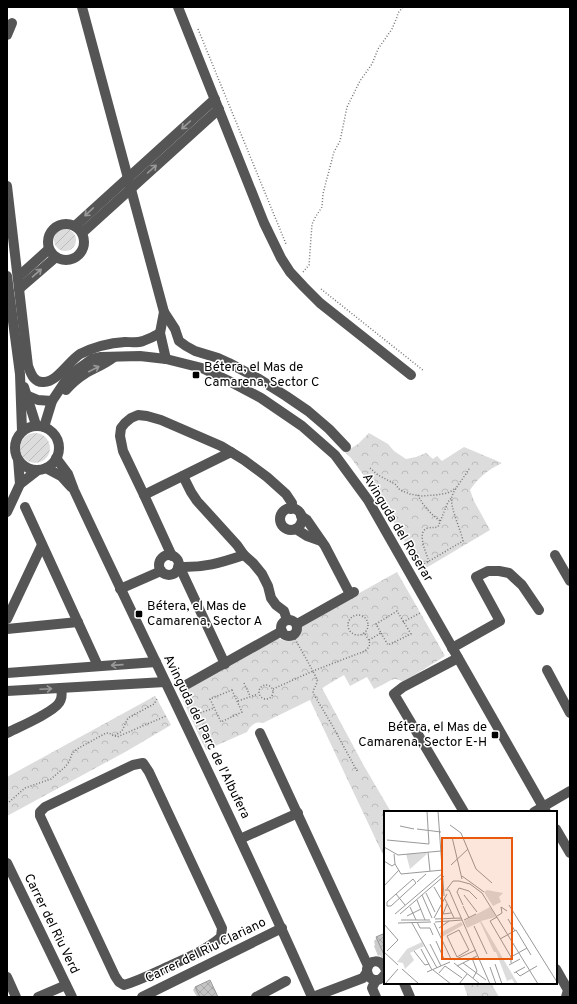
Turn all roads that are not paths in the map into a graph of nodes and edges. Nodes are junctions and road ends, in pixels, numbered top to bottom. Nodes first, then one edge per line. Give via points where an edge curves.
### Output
1 (82, 7) edge
2 (178, 7) edge
3 (12, 23) dead end
4 (7, 35) edge
5 (215, 99) junction
6 (219, 109) junction
7 (128, 177) junction
8 (7, 186) edge
9 (131, 189) junction
10 (78, 230) junction
11 (49, 249) junction
12 (56, 257) junction
13 (7, 276) edge
14 (18, 277) junction
15 (12, 290) edge
16 (164, 312) junction
17 (10, 322) edge
18 (160, 333) junction
19 (114, 357) junction
20 (166, 360) junction
21 (20, 374) junction
22 (410, 375) dead end
23 (26, 395) junction
24 (52, 401) junction
25 (40, 426) junction
26 (22, 431) junction
27 (53, 433) junction
28 (346, 447) dead end
29 (231, 452) junction
30 (56, 458) junction
31 (18, 459) junction
32 (42, 469) junction
33 (183, 476) junction
34 (20, 484) junction
35 (74, 490) junction
36 (144, 495) junction
37 (25, 507) dead end
38 (292, 509) junction
39 (7, 512) edge
40 (302, 516) junction
41 (296, 529) junction
42 (321, 541) junction
43 (42, 545) junction
44 (244, 555) junction
45 (554, 555) dead end
46 (172, 556) junction
47 (178, 569) junction
48 (161, 571) junction
49 (570, 581) edge
50 (120, 589) junction
51 (539, 610) dead end
52 (7, 619) edge
53 (287, 620) junction
54 (78, 622) junction
55 (297, 624) junction
56 (7, 629) edge
57 (282, 631) junction
58 (452, 648) junction
59 (458, 658) junction
60 (156, 662) junction
61 (225, 664) junction
62 (98, 666) junction
63 (547, 670) dead end
64 (7, 673) edge
65 (165, 682) junction
66 (184, 686) dead end
67 (61, 688) junction
68 (7, 691) edge
69 (570, 713) edge
70 (7, 733) edge
71 (260, 733) dead end
72 (570, 791) edge
73 (541, 810) edge
74 (463, 811) edge
75 (298, 813) junction
76 (557, 831) edge
77 (240, 840) junction
78 (570, 853) edge
79 (7, 863) edge
80 (282, 928) junction
81 (175, 963) junction
82 (384, 966) edge
83 (367, 969) junction
84 (557, 971) edge
85 (384, 976) edge
86 (7, 977) edge
87 (183, 977) junction
88 (376, 980) junction
89 (286, 982) dead end
90 (404, 984) edge
91 (66, 985) junction
92 (568, 992) edge
93 (16, 997) edge
94 (38, 997) edge
95 (72, 997) edge
96 (142, 997) edge
97 (256, 997) edge
98 (313, 997) edge
99 (376, 997) edge
100 (410, 997) edge

1 - 7 street
2 - 5 street
3 - 4 street
5 - 6 street
5 -> 7 street
9 -> 6 street
6 - 22 street via 264,223 280,258 290,272 320,303
7 - 9 street
7 -> 10 street
8 - 14 street
9 - 10 street
9 - 16 street
10 - 11 street via 70,224 58,225 50,232 47,243
10 - 12 street via 84,239 84,245 78,255 67,260
11 - 12 street
11 - 14 street
15 -> 12 street
13 - 15 street
14 - 15 street
15 - 17 street
15 - 18 street via 28,366 35,380 50,381 80,354 109,344 142,342
16 - 18 street
16 - 28 street via 180,341 186,346 229,363 286,396 329,429
17 - 21 street
18 - 20 street
19 - 20 street, Avinguda del Roserar via 140,356
19 - 24 street, Avinguda del Roserar via 92,359 71,374
27 -> 19 street, Avinguda del Roserar via 53,420 58,402 65,392 86,373
20 - 58 street, Avinguda del Roserar via 202,368 262,398 302,426 335,455 368,500
21 - 23 street
21 - 26 street
23 - 24 street via 38,400
23 - 25 street
24 - 25 street, Avinguda del Roserar
25 - 26 street
25 - 27 street
26 - 31 street via 15,444
27 - 30 street via 59,443
29 - 33 street
29 - 36 street via 161,420 138,415 131,418 121,428 120,436 123,451
29 - 38 street via 286,494 292,503
30 - 32 street via 52,464
30 - 35 street, Avinguda del Parc de l'Albufera via 68,474
31 - 32 street via 31,469
31 - 34 street
32 - 34 street
32 - 35 street, Avinguda del Parc de l'Albufera via 61,476
33 - 36 street
33 - 44 street via 197,502
34 - 39 street
35 - 50 street, Avinguda del Parc de l'Albufera
36 - 46 street
37 - 43 street
38 - 40 street via 298,510
38 - 41 street via 283,511 280,521 285,529
40 - 41 street via 301,525
40 - 42 street
41 - 42 street
42 - 55 street via 352,593
43 - 52 street
43 - 54 street
44 - 47 street via 218,564
44 - 53 street via 262,574 271,598 284,611
45 - 49 street
46 - 47 street via 178,561
46 - 48 street via 165,556 160,561
47 - 48 street via 169,575
47 - 61 street via 182,572
48 - 50 street
50 - 60 street, Avinguda del Parc de l'Albufera
51 - 58 street via 522,585 509,574 488,571 476,577 500,621
53 - 55 street via 293,620
53 - 57 street via 282,624
54 - 56 street
54 - 62 street
55 - 57 street via 297,631 293,635 288,636
57 - 61 street
58 - 59 street, Avinguda del Roserar
59 - 73 street, Avinguda del Roserar
59 - 74 street via 394,694
60 -> 62 street
60 - 65 street, Avinguda del Parc de l'Albufera
61 - 66 street
62 - 64 street
63 - 69 street
65 - 67 street
65 - 77 street, Avinguda del Parc de l'Albufera
68 -> 67 street
67 - 70 street via 62,696 59,703 48,712
71 - 75 street
72 - 73 street
75 - 77 street
75 - 83 street
76 - 78 street
77 - 80 street, Avinguda del Parc de l'Albufera
79 - 91 street, Carrer del Riu Verd
80 - 87 street, Carrer del Riu Clariano
80 - 98 street, Avinguda del Parc de l'Albufera
81 - 81 street via 213,944 221,937 222,928 143,763 133,765 45,807 40,816 119,982 124,985 133,982
81 - 87 street
82 - 83 street via 376,961 370,963
83 - 88 street via 370,978
83 - 98 street via 363,978
84 - 92 street
85 - 88 street
86 - 93 street
87 - 96 street, Carrer del Riu Clariano
88 - 99 street via 372,988
89 - 97 street
90 - 100 street
91 - 94 street
91 - 95 street, Carrer del Riu Verd

